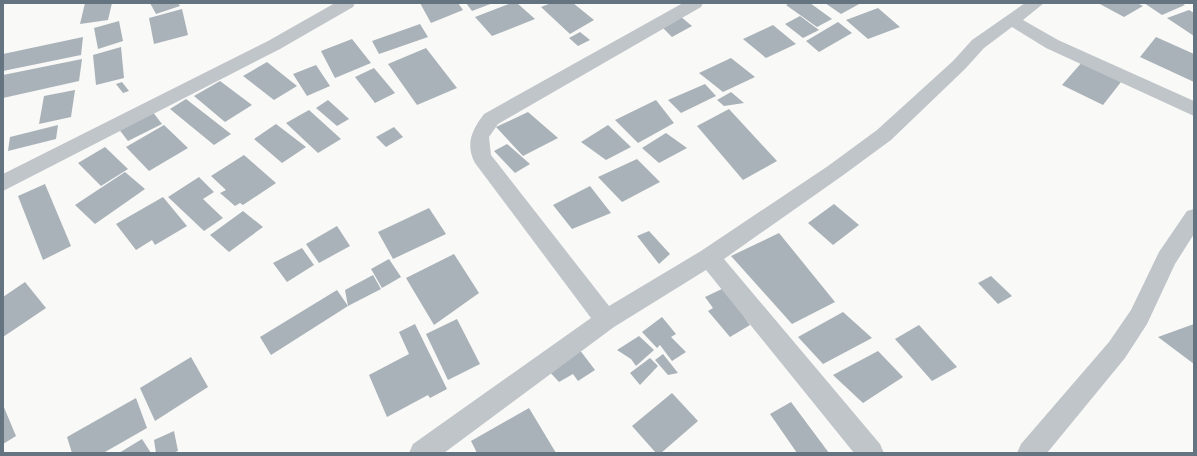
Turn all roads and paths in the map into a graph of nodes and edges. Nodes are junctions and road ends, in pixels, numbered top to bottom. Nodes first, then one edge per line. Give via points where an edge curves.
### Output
1 (347, 3) edge
2 (695, 3) edge
3 (1036, 3) edge
4 (1012, 20) junction
5 (1194, 109) edge
6 (3, 183) edge
7 (1194, 217) edge
8 (709, 257) junction
9 (606, 320) junction
10 (422, 453) edge
11 (871, 453) edge
12 (1030, 453) edge

1 - 6 street via 274,45
2 - 9 street via 491,119 480,133 478,146 482,158
3 - 4 street
4 - 5 street via 1059,47
4 - 8 street via 978,44 884,136
7 - 12 street via 1167,258 1139,317 1117,350
8 - 9 street
8 - 11 street
9 - 10 street

